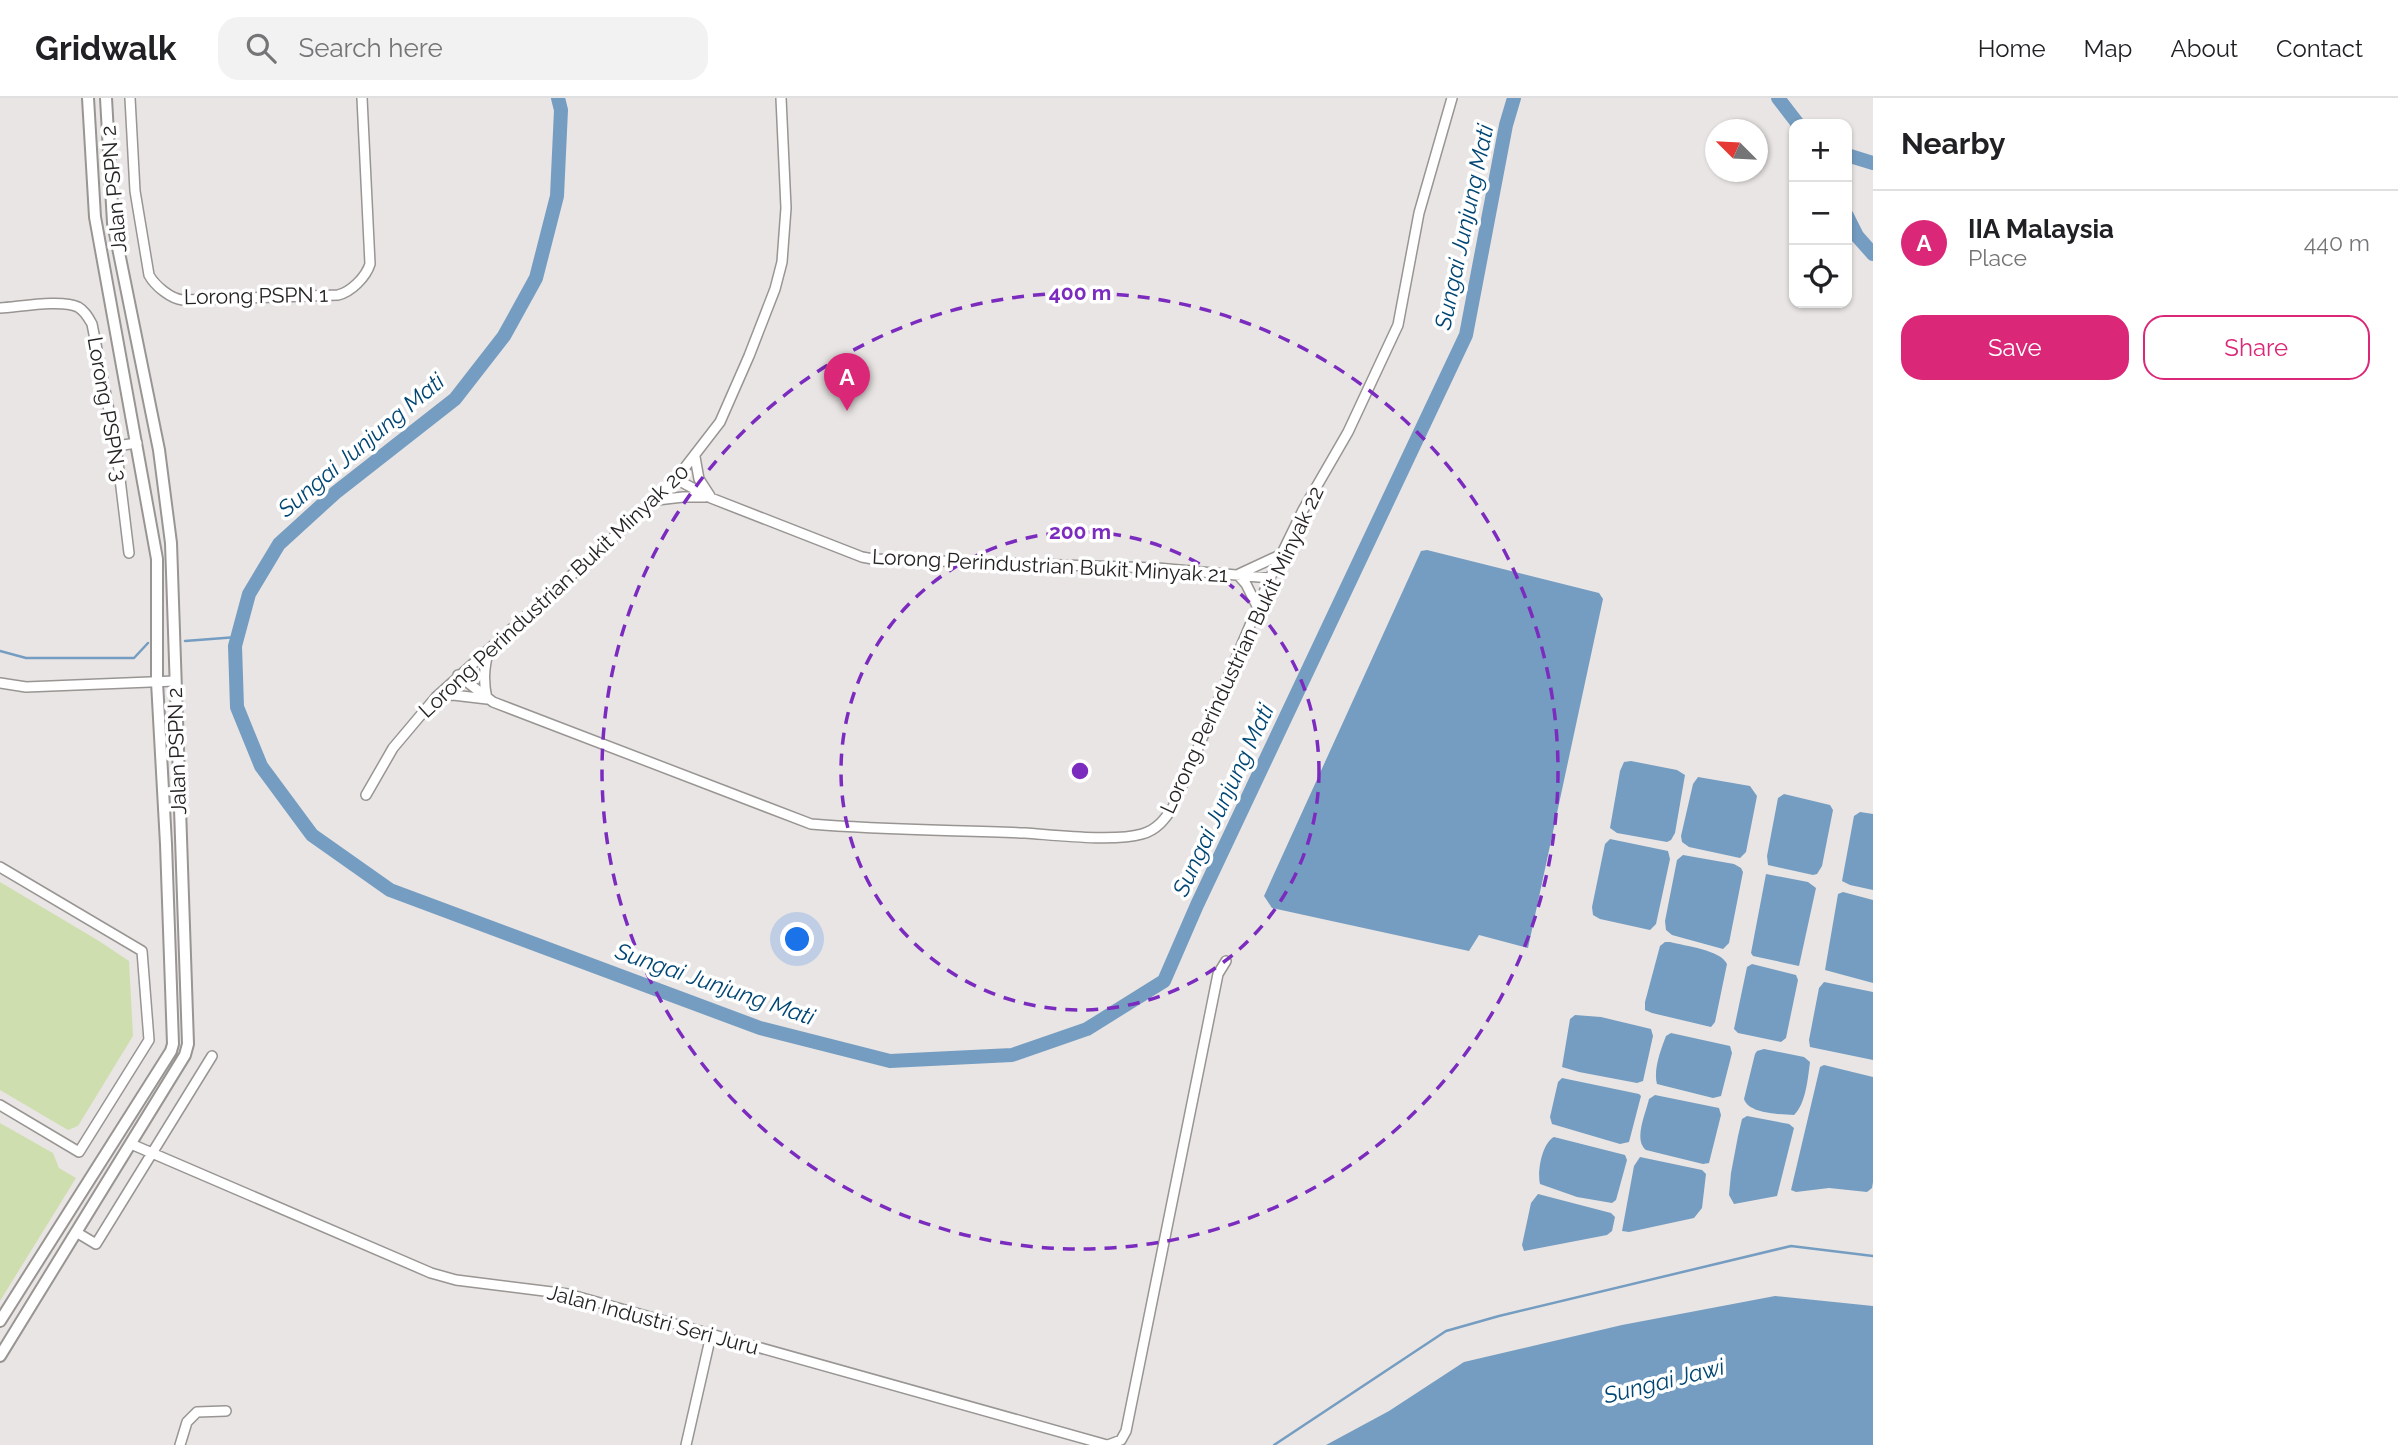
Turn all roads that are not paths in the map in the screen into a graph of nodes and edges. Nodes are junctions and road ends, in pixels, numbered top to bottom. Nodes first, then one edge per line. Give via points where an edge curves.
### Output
1 (88, 98) edge
2 (106, 98) edge
3 (130, 98) edge
4 (362, 98) edge
5 (780, 98) edge
6 (1452, 98) edge
7 (0, 308) edge
8 (137, 443) junction
9 (116, 446) junction
10 (695, 457) junction
11 (676, 480) junction
12 (711, 498) junction
13 (655, 500) junction
14 (129, 553) dead end
15 (1282, 554) junction
16 (1238, 575) junction
17 (1270, 579) junction
18 (1258, 608) junction
19 (489, 648) junction
20 (458, 675) junction
21 (175, 681) junction
22 (157, 682) junction
23 (0, 683) edge
24 (436, 697) junction
25 (488, 699) junction
26 (366, 795) dead end
27 (0, 867) edge
28 (1226, 961) dead end
29 (212, 1056) dead end
30 (0, 1105) edge
31 (131, 1144) junction
32 (152, 1154) junction
33 (76, 1232) junction
34 (0, 1321) edge
35 (711, 1335) junction
36 (0, 1356) edge
37 (226, 1411) dead end
38 (180, 1445) edge
39 (685, 1445) edge
40 (1107, 1445) edge

1 - 8 street, Jalan PSPN 2 via 95,217
2 - 21 street, Jalan PSPN 2 via 113,223 159,450 171,543
3 - 4 street, Lorong PSPN 1 via 135,191 149,275 183,300 338,295 367,273
5 - 10 street, Lorong Perindustrian Bukit Minyak 20 via 786,208 782,262 766,317 727,408
6 - 15 street, Lorong Perindustrian Bukit Minyak 22 via 1419,213 1398,325 1348,432
7 - 9 street, Lorong PSPN 3 via 64,304 86,313
8 - 9 street
8 - 22 street, Jalan PSPN 2 via 157,559
9 - 14 street, Lorong PSPN 3
10 - 11 street, Lorong Perindustrian Bukit Minyak 20
10 - 12 street via 699,479
11 - 12 street, Lorong Perindustrian Bukit Minyak 21
11 - 13 street, Lorong Perindustrian Bukit Minyak 20
12 - 13 street
12 - 16 street, Lorong Perindustrian Bukit Minyak 21 via 873,559
13 - 19 street, Lorong Perindustrian Bukit Minyak 20
15 - 16 street
15 - 17 street, Lorong Perindustrian Bukit Minyak 22
16 - 17 street, Lorong Perindustrian Bukit Minyak 21
16 - 18 street
17 - 18 street, Lorong Perindustrian Bukit Minyak 22
18 - 25 street, Lorong Perindustrian Bukit Minyak 22 via 1173,807 1157,827 1133,836 811,824
19 - 20 street, Lorong Perindustrian Bukit Minyak 20
19 - 25 street via 484,667
20 - 24 street, Lorong Perindustrian Bukit Minyak 20
20 - 25 street, Lorong Perindustrian Bukit Minyak 22
21 - 22 street
21 - 31 street, Jalan PSPN 2 via 188,1044
22 - 23 street via 26,687
22 - 34 street, Jalan PSPN 2 via 172,1048
24 - 25 street
24 - 26 street, Lorong Perindustrian Bukit Minyak 20 via 393,748
27 - 30 street via 142,951 149,1040 79,1152
28 - 40 street, Jalan Industri Seri Juru via 1218,974 1126,1431 1121,1440
29 - 32 street
31 - 32 street, Jalan Industri Seri Juru
31 - 33 street, Jalan PSPN 2
32 - 33 street via 96,1244
32 - 35 street, Jalan Industri Seri Juru via 431,1273 568,1294
33 - 36 street, Jalan PSPN 2
35 - 39 street
35 - 40 street, Jalan Industri Seri Juru
37 - 38 street via 197,1412 187,1422

